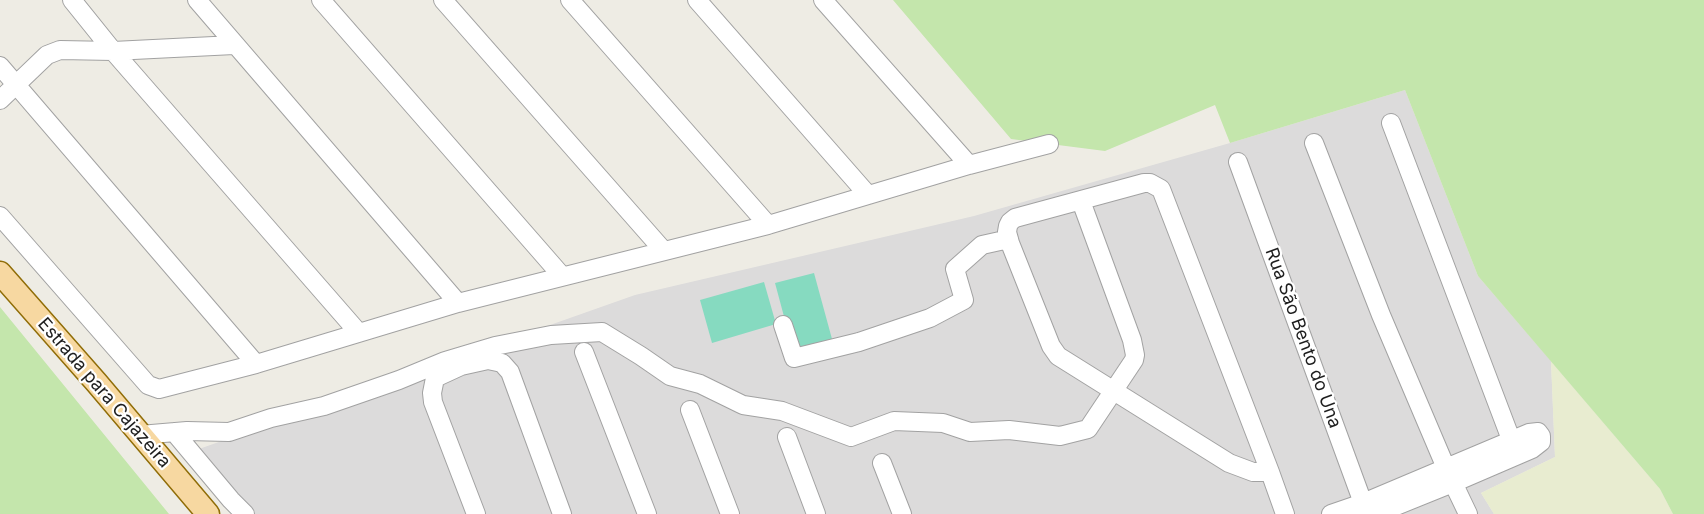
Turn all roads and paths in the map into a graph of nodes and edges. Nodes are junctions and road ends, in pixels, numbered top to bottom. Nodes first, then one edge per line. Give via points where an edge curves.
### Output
1 (72, 0) edge
2 (197, 0) edge
3 (321, 0) edge
4 (443, 0) edge
5 (570, 0) edge
6 (697, 0) edge
7 (823, 0) edge
8 (234, 45) junction
9 (113, 51) junction
10 (0, 66) edge
11 (16, 86) junction
12 (0, 100) edge
13 (1391, 123) dead end
14 (1314, 143) dead end
15 (1049, 144) dead end
16 (1238, 162) dead end
17 (969, 165) junction
18 (868, 195) junction
19 (1081, 201) junction
20 (0, 216) edge
21 (768, 225) junction
22 (1009, 239) junction
23 (663, 250) junction
24 (0, 273) edge
25 (562, 276) junction
26 (458, 303) junction
27 (783, 325) dead end
28 (358, 332) junction
29 (584, 352) dead end
30 (256, 364) junction
31 (1113, 391) junction
32 (690, 410) dead end
33 (174, 432) junction
34 (140, 435) junction
35 (787, 437) dead end
36 (882, 463) dead end
37 (1270, 472) junction
38 (1449, 476) junction
39 (1369, 510) edge
40 (208, 514) edge
41 (245, 514) edge
42 (476, 514) edge
43 (562, 514) edge
44 (647, 514) edge
45 (730, 514) edge
46 (816, 514) edge
47 (902, 514) edge
48 (1286, 514) edge
49 (1331, 514) edge
50 (1468, 514) edge

1 - 9 street
2 - 8 street
3 - 25 street
4 - 23 street
5 - 21 street
6 - 18 street
7 - 17 street
8 - 9 street
8 - 26 street
9 - 11 street via 53,52
9 - 28 street
10 - 11 street
11 - 12 street
11 - 30 street
13 - 38 street via 1514,448
14 - 38 street
15 - 17 street
16 - 39 street, Rua São Bento do Una
17 - 18 street
18 - 21 street
19 - 22 street via 1015,218 1008,226
19 - 31 street via 1134,348 1134,360
19 - 37 street via 1144,183 1161,189
20 - 30 street via 148,385 159,389 172,387
21 - 23 street
22 - 27 street via 982,244 955,269 964,300 930,318 794,358
22 - 31 street via 1051,346 1058,356
23 - 25 street
24 - 34 main road, Estrada para Cajazeira
25 - 26 street
26 - 28 street
28 - 30 street
29 - 44 street
31 - 33 street via 1088,429 1060,436 1009,430 970,432 943,423 894,421 851,437 782,411 743,405 700,384 670,376 602,332 551,335 495,346 324,406 229,432
31 - 37 street via 1229,463 1253,472
32 - 45 street
33 - 34 street
33 - 41 street
34 - 40 main road, Estrada para Cajazeira
35 - 46 street
36 - 47 street
37 - 48 street
38 - 39 street
38 - 50 street
39 - 49 street
42 - 43 street via 432,393 435,378 461,366 488,360 502,363 510,372

